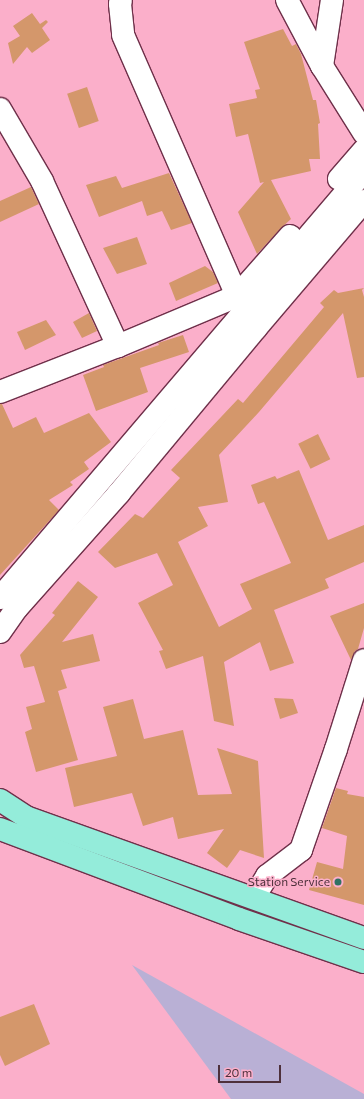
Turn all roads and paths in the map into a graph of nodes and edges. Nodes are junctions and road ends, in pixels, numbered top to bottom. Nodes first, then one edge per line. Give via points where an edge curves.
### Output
1 (121, 0) edge
2 (287, 0) edge
3 (332, 0) edge
4 (322, 66) junction
5 (0, 109) edge
6 (364, 133) edge
7 (364, 150) edge
8 (364, 171) edge
9 (364, 201) edge
10 (241, 304) junction
11 (118, 346) junction
12 (0, 392) edge
13 (0, 598) edge
14 (0, 632) edge
15 (364, 660) edge
16 (0, 800) edge
17 (0, 829) edge
18 (254, 897) junction
19 (364, 938) edge
20 (364, 962) edge

1 - 10 street via 123,35
2 - 4 street
3 - 4 street
4 - 6 street
5 - 11 street via 42,181
7 - 10 street
8 - 10 street
9 - 14 street via 119,493 17,608
10 - 11 street
10 - 13 street
11 - 12 street
15 - 18 street via 301,850 267,876
16 - 18 main road via 26,817
17 - 20 main road via 239,919
18 - 19 main road

